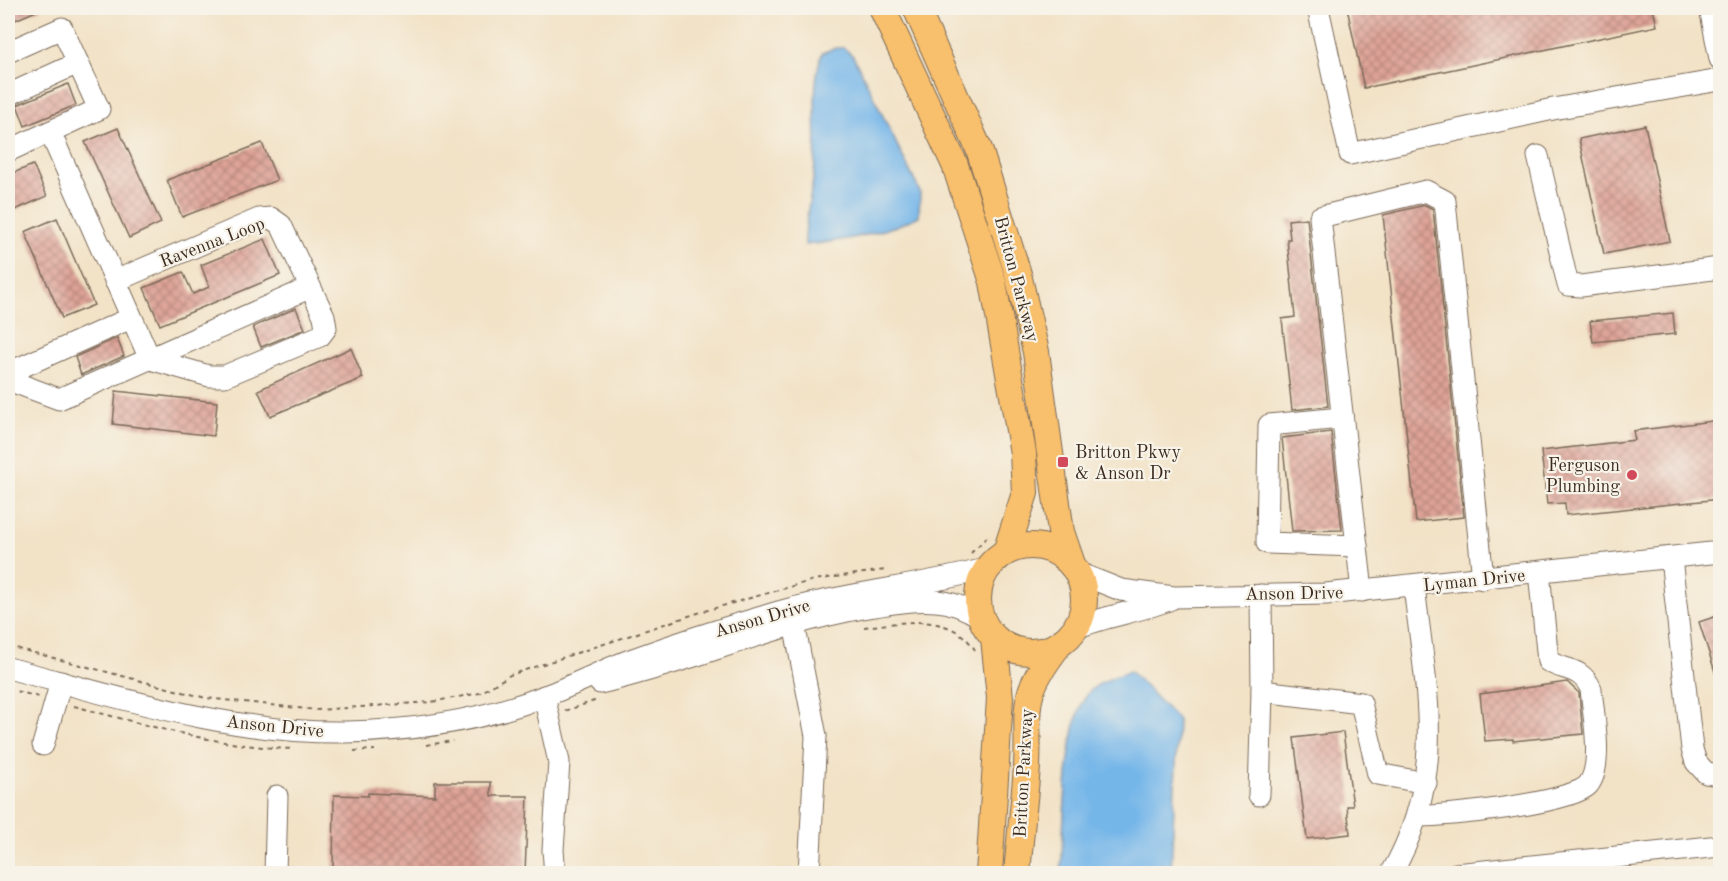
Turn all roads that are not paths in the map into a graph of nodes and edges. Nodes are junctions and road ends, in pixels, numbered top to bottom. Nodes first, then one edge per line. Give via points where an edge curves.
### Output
1 (882, 8) edge
2 (916, 8) edge
3 (1318, 8) edge
4 (1710, 8) edge
5 (8, 52) edge
6 (1720, 58) edge
7 (78, 63) junction
8 (1720, 80) edge
9 (8, 94) edge
10 (50, 132) junction
11 (8, 151) edge
12 (1538, 156) dead end
13 (1720, 268) edge
14 (115, 281) junction
15 (309, 288) junction
16 (131, 318) junction
17 (150, 359) junction
18 (8, 373) edge
19 (8, 380) edge
20 (1341, 418) junction
21 (1357, 546) junction
22 (1720, 552) edge
23 (1671, 558) junction
24 (987, 559) junction
25 (1075, 569) junction
26 (1539, 572) junction
27 (1483, 579) junction
28 (1414, 586) junction
29 (1362, 591) junction
30 (1261, 595) junction
31 (1174, 597) junction
32 (794, 624) junction
33 (984, 637) junction
34 (1067, 637) junction
35 (8, 668) edge
36 (1262, 691) junction
37 (58, 692) junction
38 (547, 706) junction
39 (44, 745) dead end
40 (1720, 775) edge
41 (1426, 783) junction
42 (1259, 795) dead end
43 (277, 796) dead end
44 (1417, 816) junction
45 (1720, 846) edge
46 (275, 873) edge
47 (555, 873) edge
48 (809, 873) edge
49 (989, 873) edge
50 (1017, 873) edge
51 (1391, 873) edge
52 (1456, 873) edge

1 - 24 main road, Britton Parkway via 955,165 993,282 1023,453 1024,493
2 - 25 main road, Britton Parkway via 979,149 1018,274 1036,351 1061,532
3 - 8 street via 1350,154 1553,110
4 - 6 street
5 - 7 street via 62,28
7 - 9 street
7 - 10 street via 99,109
10 - 11 street
10 - 14 street
12 - 13 street via 1568,285
14 - 15 street, Ravenna Loop via 259,219 271,218 281,225
14 - 16 street
15 - 17 street
15 - 17 street, Ravenna Loop via 326,328 314,339 225,376 209,376
16 - 17 street
16 - 18 street
17 - 19 street via 59,399
20 - 21 street
20 - 21 street via 1269,425 1267,543
20 - 27 street via 1320,217 1426,191 1445,201
21 - 29 street
22 - 23 street, Lyman Drive
23 - 26 street, Lyman Drive
23 - 40 street via 1692,749 1696,762 1706,773
24 - 25 main road via 1023,546 1041,547 1058,553
24 - 33 main road via 978,592
24 - 38 street, Anson Drive via 959,576 783,610 628,661
25 - 31 street, Anson Drive via 1121,590
25 - 34 main road via 1085,592 1084,608
26 - 27 street, Lyman Drive
26 - 44 street via 1548,661 1567,667 1588,682 1591,689 1596,750 1587,786 1501,809
27 - 28 street, Lyman Drive
28 - 29 street, Anson Drive
28 - 41 street, Lyman Drive via 1429,725
29 - 30 street, Anson Drive
30 - 31 street, Anson Drive
30 - 36 street
31 - 34 street, Anson Drive via 1094,620
32 - 33 street, Anson Drive via 844,611 937,600 966,608
32 - 38 street, Anson Drive
32 - 48 street via 816,736
33 - 34 main road via 1025,652 1042,652
33 - 49 main road, Britton Parkway via 1000,698
34 - 50 main road, Britton Parkway via 1035,677 1026,706 1027,765
35 - 37 street, Anson Drive
36 - 41 street via 1361,703 1378,774
36 - 42 street
37 - 38 street, Anson Drive via 309,732 424,726
37 - 39 street
38 - 47 street via 560,762 553,850
41 - 44 street, Lyman Drive
43 - 46 street
44 - 51 street, Lyman Drive via 1406,848
45 - 52 street

